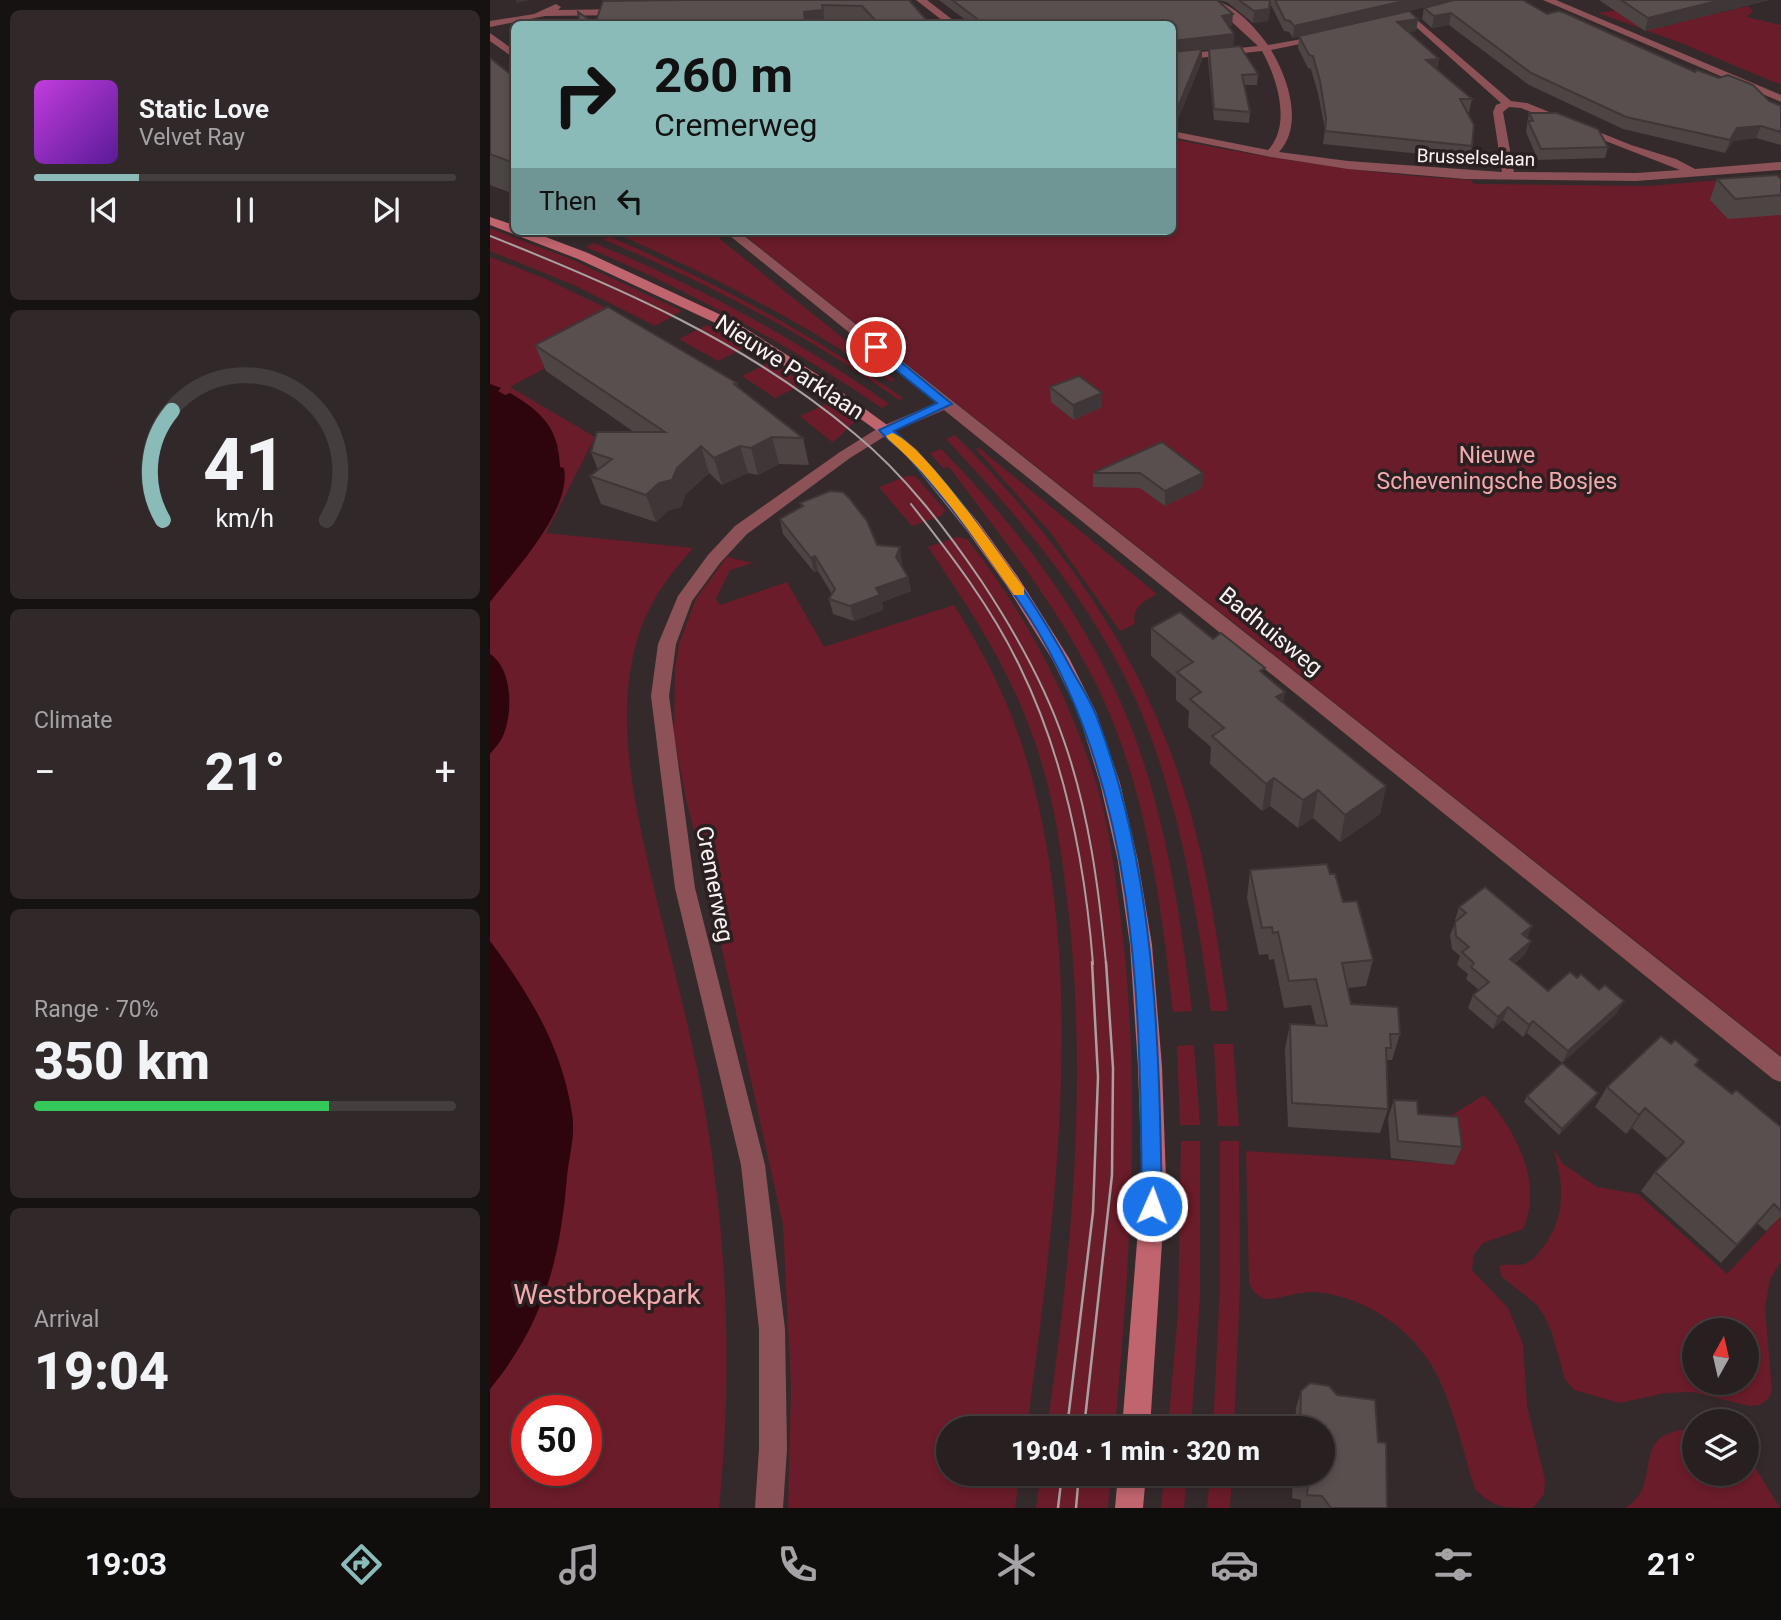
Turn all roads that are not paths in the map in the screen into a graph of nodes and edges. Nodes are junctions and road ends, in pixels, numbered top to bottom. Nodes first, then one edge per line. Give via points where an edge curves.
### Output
1 (921, 0) edge
2 (1213, 0) edge
3 (1548, 0) edge
4 (566, 2) edge
5 (630, 12) edge
6 (544, 13) junction
7 (1396, 20) edge
8 (949, 21) edge
9 (491, 23) edge
10 (1335, 35) edge
11 (490, 36) edge
12 (511, 39) edge
13 (1265, 48) junction
14 (511, 53) edge
15 (1176, 58) edge
16 (1781, 99) edge
17 (1508, 104) junction
18 (1176, 135) edge
19 (1271, 154) junction
20 (1781, 166) edge
21 (1695, 174) junction
22 (1509, 177) junction
23 (490, 221) edge
24 (511, 228) edge
25 (530, 235) edge
26 (735, 235) edge
27 (946, 404) junction
28 (885, 430) junction
29 (1781, 1071) edge
30 (1137, 1416) edge
31 (1131, 1486) edge
32 (769, 1508) edge
33 (1129, 1508) edge

1 - 8 street
2 - 13 street
3 - 16 street
4 - 6 street
5 - 6 street
6 - 9 street
7 - 17 street via 1414,15
9 - 12 street
10 - 13 street
11 - 14 street
13 - 15 street
13 - 19 street via 1281,83 1286,114 1286,134
17 - 21 street via 1672,161
17 - 22 street via 1498,112
18 - 19 street, Brusselselaan
19 - 22 street, Brusselselaan via 1388,170
20 - 21 street, Brusselselaan
21 - 22 street, Brusselselaan
23 - 24 main road, Nieuwe Parklaan
25 - 28 main road, Nieuwe Parklaan via 729,324
26 - 27 street, Badhuisweg
27 - 28 street, Cremerweg
27 - 29 street, Badhuisweg
28 - 30 main road, Nieuwe Parklaan via 912,453 973,527 1038,620 1087,712 1111,783 1141,945 1150,1080 1154,1180
28 - 32 street, Cremerweg via 741,530 714,559 684,600 667,644 660,696 685,888 753,1165 772,1329
31 - 33 main road

